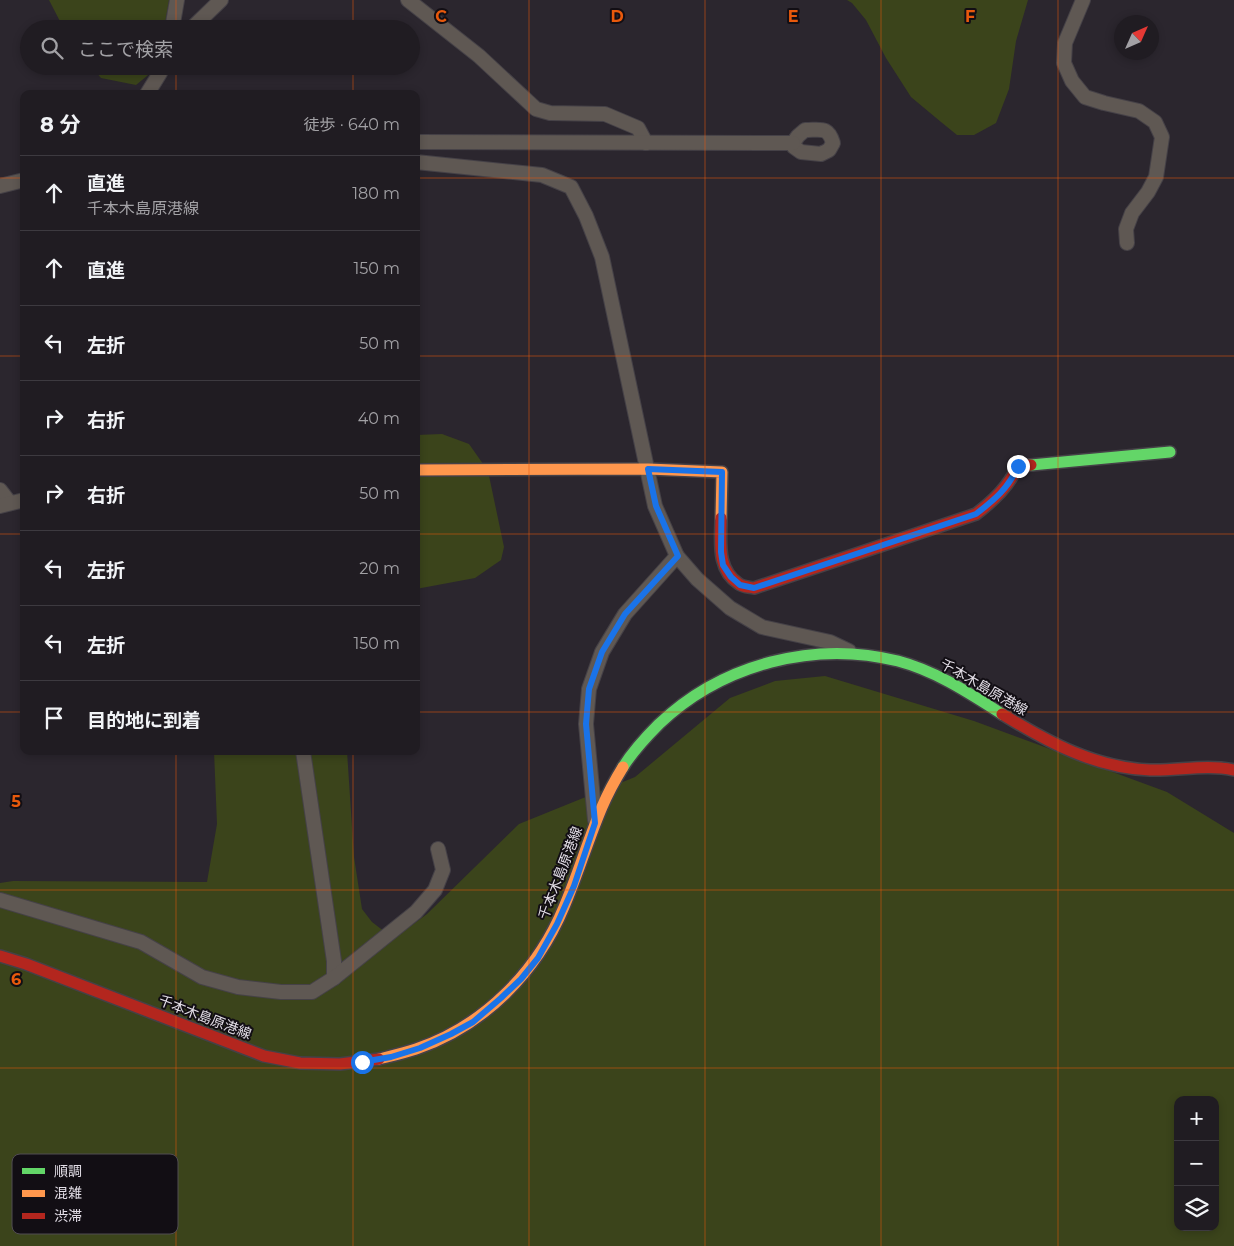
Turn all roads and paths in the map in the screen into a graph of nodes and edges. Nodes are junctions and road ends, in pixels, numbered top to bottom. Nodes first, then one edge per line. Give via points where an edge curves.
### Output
1 (177, 0) edge
2 (221, 0) edge
3 (408, 0) edge
4 (1083, 0) edge
5 (174, 20) edge
6 (201, 20) edge
7 (159, 75) edge
8 (149, 90) edge
9 (420, 142) edge
10 (646, 142) junction
11 (793, 143) dead end
12 (420, 162) edge
13 (20, 181) edge
14 (0, 186) edge
15 (1127, 243) dead end
16 (1170, 452) dead end
17 (648, 469) junction
18 (420, 470) edge
19 (0, 490) edge
20 (11, 503) edge
21 (678, 556) junction
22 (854, 654) junction
23 (304, 755) edge
24 (1234, 770) edge
25 (595, 823) junction
26 (438, 849) dead end
27 (0, 900) edge
28 (0, 956) edge
29 (334, 978) junction

1 - 5 street
2 - 6 street
3 - 10 street via 479,56 536,109 550,113 605,114 638,128
4 - 15 street via 1064,43 1064,63 1072,81 1085,97 1139,111 1155,122 1162,136 1156,177 1132,213 1126,229
7 - 8 street
9 - 10 street
10 - 11 street
12 - 17 street via 542,175 571,187 602,257
13 - 14 street
16 - 17 main road via 1018,466 995,498 976,514 754,588 740,585 723,565 722,472
17 - 18 main road
17 - 21 street via 656,506
19 - 20 street
21 - 22 street via 697,579 730,608 762,627 830,642
21 - 25 street via 625,614 602,652 589,689 586,724
22 - 24 main road, 千本木島原港線 via 906,664 942,678 1048,741 1102,762 1160,771 1210,766
22 - 25 main road, 千本木島原港線 via 820,654 762,663 710,685 684,702 642,741 610,789
23 - 29 street
25 - 28 main road, 千本木島原港線 via 574,886 557,924 538,958 521,979 473,1022 420,1048 391,1057 333,1064 298,1063 264,1056
26 - 29 street via 443,870 435,890 416,912
27 - 29 street via 141,942 202,977 238,988 312,992

